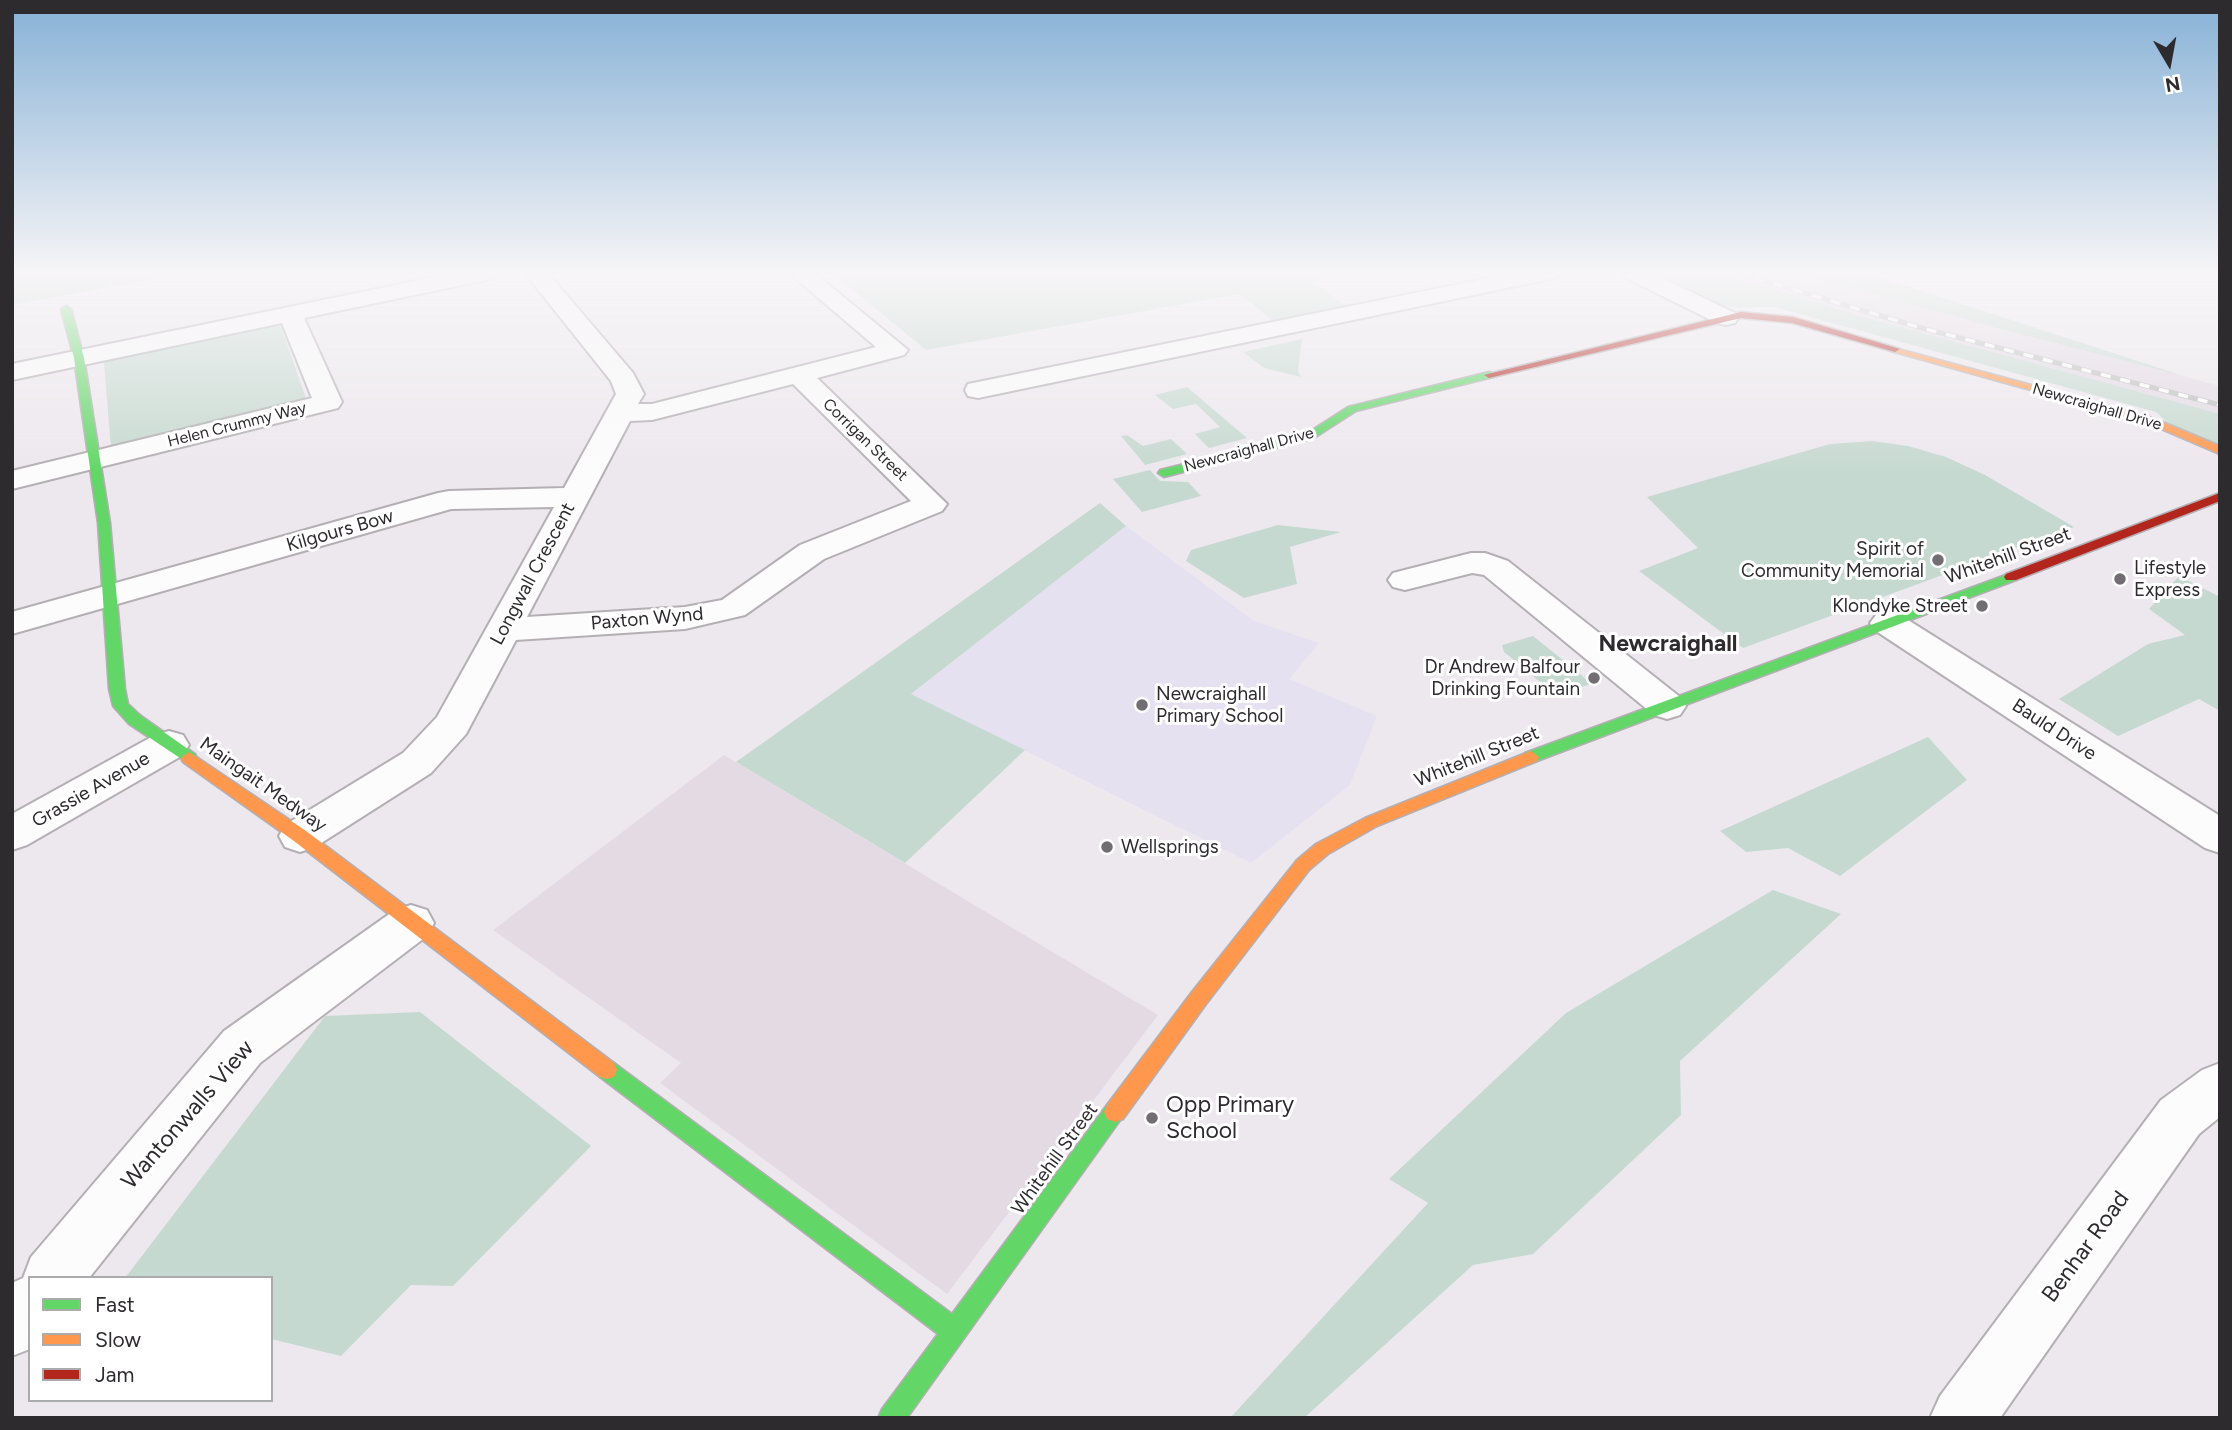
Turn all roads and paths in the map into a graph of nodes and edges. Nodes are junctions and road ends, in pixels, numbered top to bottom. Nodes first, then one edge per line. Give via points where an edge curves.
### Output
1 (74, 339) edge
2 (171, 339) edge
3 (301, 339) edge
4 (591, 339) edge
5 (881, 339) edge
6 (1227, 339) edge
7 (1642, 339) edge
8 (1860, 339) edge
9 (79, 358) junction
10 (12, 372) edge
11 (799, 375) junction
12 (978, 390) dead end
13 (619, 413) junction
14 (2220, 450) edge
15 (93, 460) junction
16 (1164, 473) dead end
17 (12, 480) edge
18 (575, 497) junction
19 (2220, 497) edge
20 (931, 504) joint
21 (1405, 580) dead end
22 (110, 594) junction
23 (12, 622) edge
24 (1888, 623) junction
25 (503, 630) junction
26 (1667, 706) junction
27 (169, 745) junction
28 (12, 834) edge
29 (300, 836) junction
30 (2220, 837) edge
31 (411, 923) junction
32 (2220, 1086) edge
33 (54, 1276) edge
34 (28, 1307) edge
35 (12, 1326) edge
36 (954, 1331) junction
37 (891, 1418) edge
38 (1962, 1418) edge

1 - 9 street, Maingait Medway
2 - 9 street
3 - 15 street, Helen Crummy Way via 328,402
4 - 13 street, Longwall Crescent via 624,379 630,394
5 - 11 street via 895,350
6 - 12 street
7 - 16 street, Newcraighall Drive via 1352,409 1310,436
8 - 14 street, Newcraighall Drive via 2149,420
9 - 10 street
9 - 15 street, Maingait Medway
11 - 13 street via 652,412
11 - 20 street, Corrigan Street
13 - 18 street, Longwall Crescent
15 - 17 street
15 - 22 street, Maingait Medway
18 - 22 street, Kilgours Bow via 449,500
18 - 25 street, Longwall Crescent
19 - 24 street, Whitehill Street
20 - 25 street, Paxton Wynd via 812,552 733,608 685,618
21 - 26 street via 1471,563 1496,568
22 - 23 street, Kilgours Bow
22 - 27 street, Maingait Medway via 121,706
24 - 26 street, Whitehill Street
24 - 30 street, Bauld Drive
25 - 29 street, Longwall Crescent via 452,725 417,763
26 - 36 street, Whitehill Street via 1371,822 1303,865 1199,998
27 - 28 street, Grassie Avenue
27 - 29 street, Maingait Medway
29 - 31 street, Maingait Medway
31 - 33 street, Wantonwalls View via 242,1046
31 - 36 street, Maingait Medway
32 - 38 street, Benhar Road via 2180,1117
34 - 35 street
36 - 37 street, Whitehill Street

